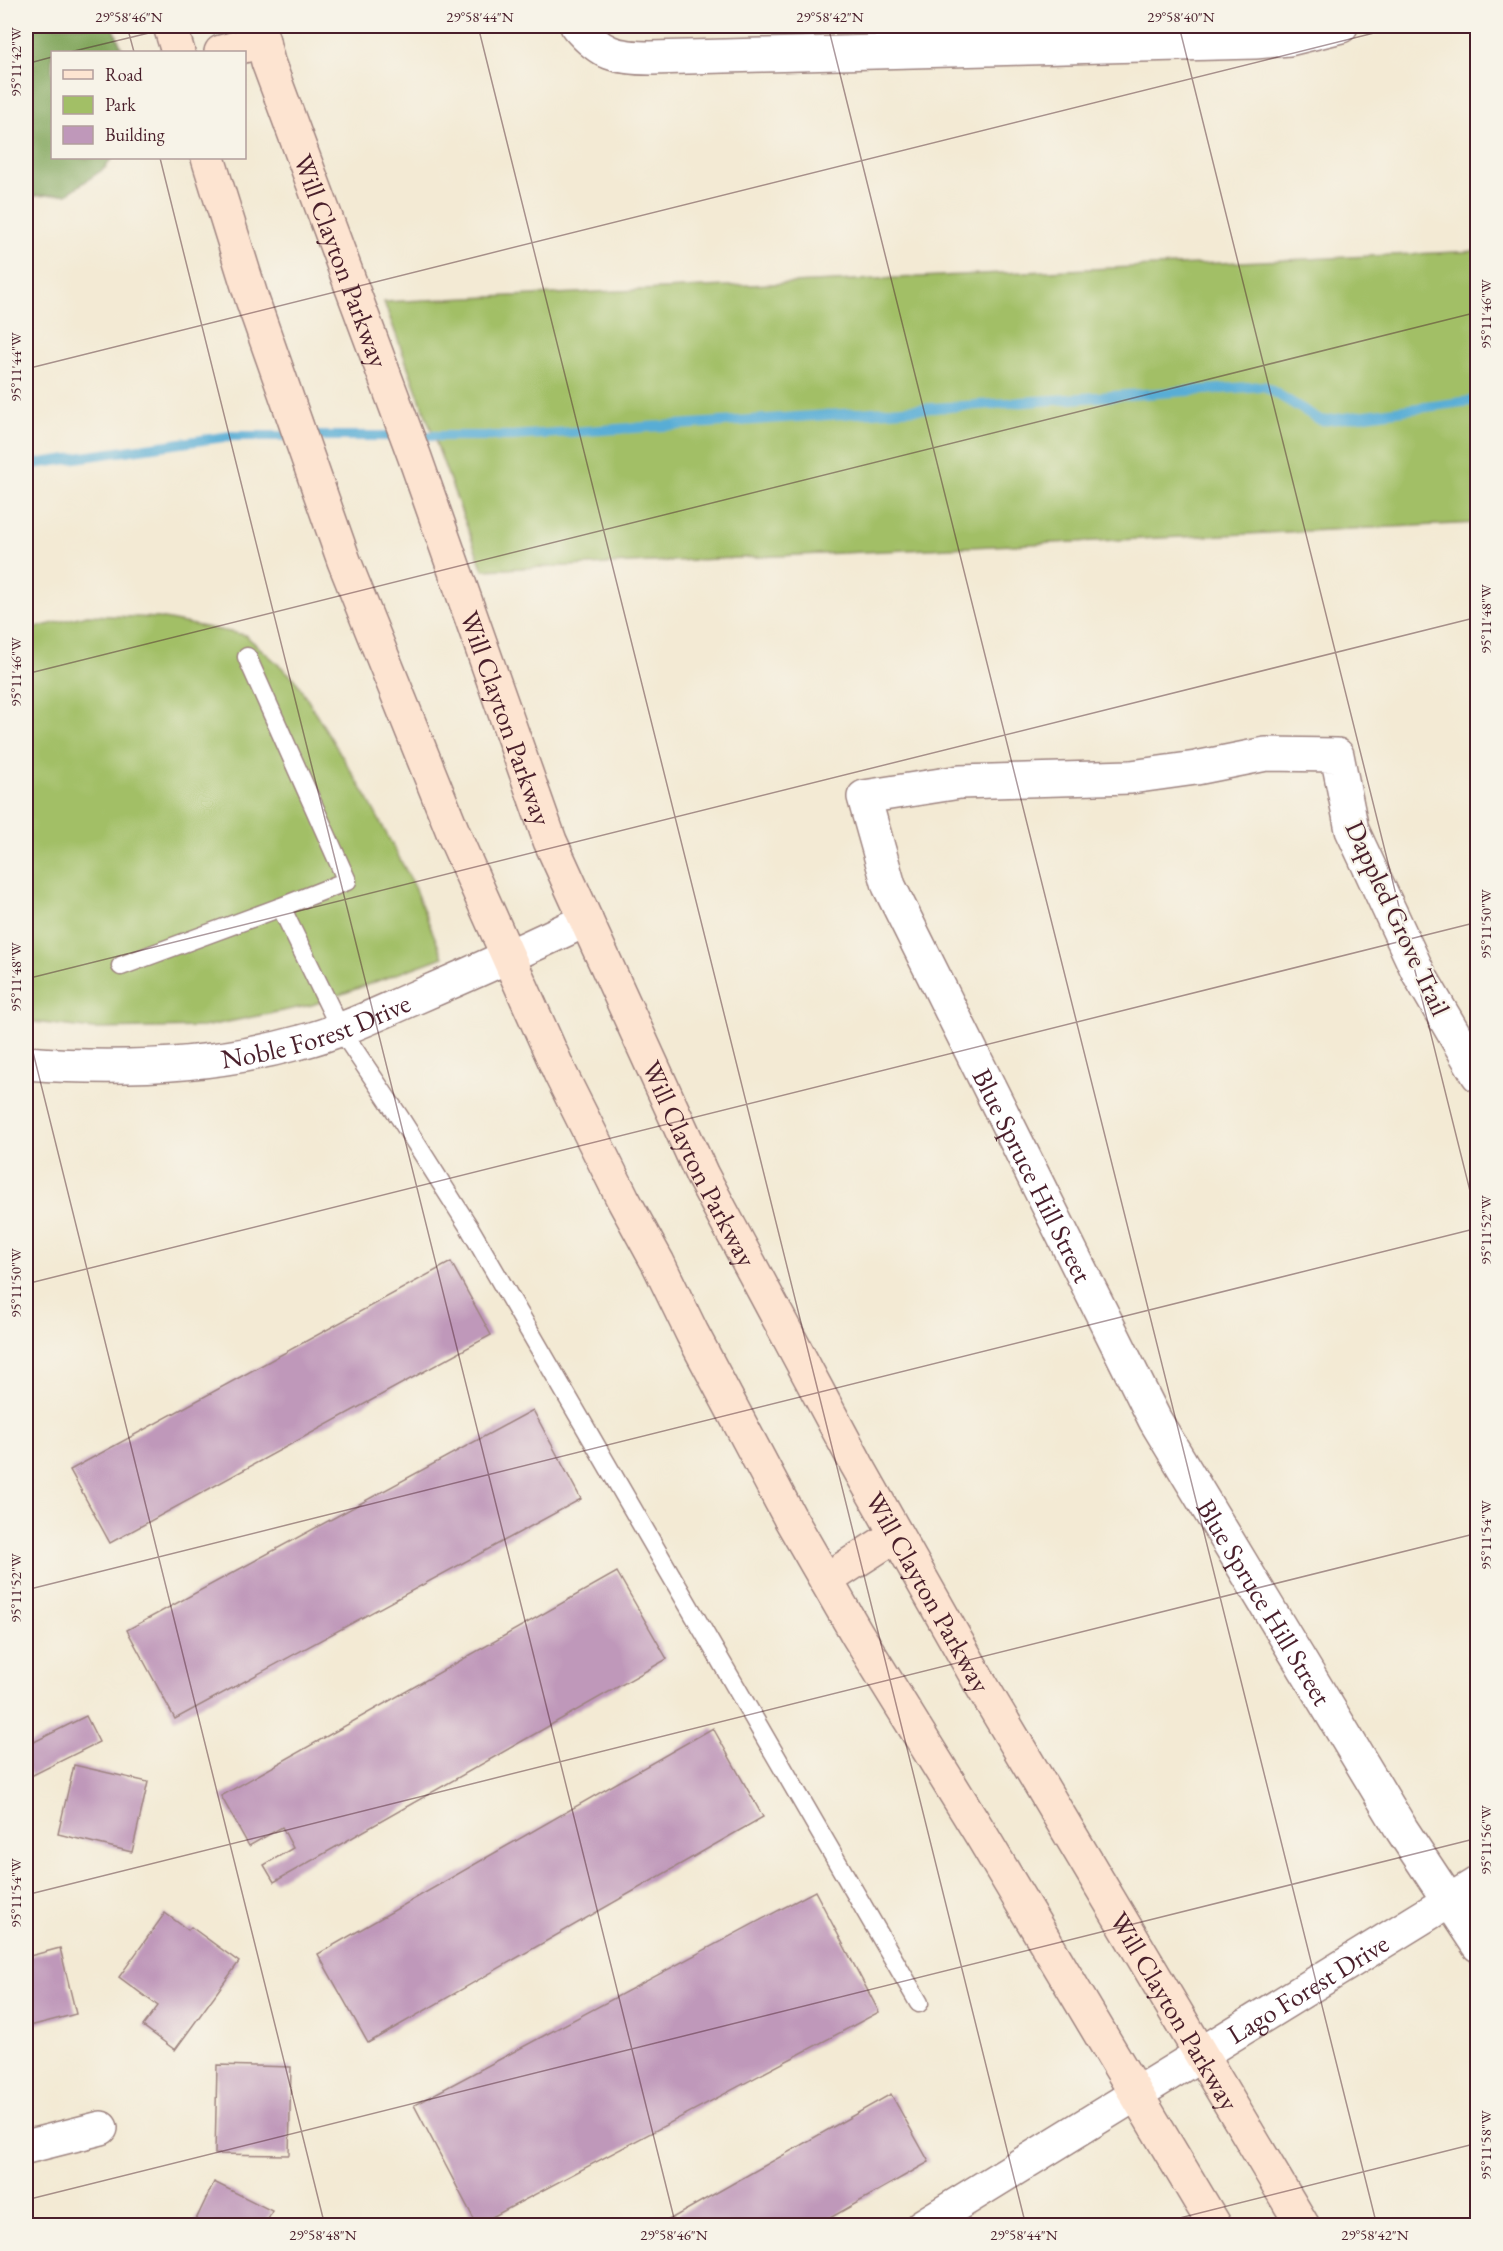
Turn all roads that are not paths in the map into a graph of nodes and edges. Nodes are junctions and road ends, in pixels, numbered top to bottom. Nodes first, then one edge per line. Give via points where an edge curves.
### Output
1 (170, 26) edge
2 (1341, 26) edge
3 (261, 33) edge
4 (588, 36) edge
5 (992, 37) edge
6 (178, 51) edge
7 (223, 51) edge
8 (208, 159) edge
9 (247, 657) dead end
10 (1337, 754) joint
11 (281, 908) junction
12 (586, 920) junction
13 (508, 957) junction
14 (121, 966) dead end
15 (341, 1030) junction
16 (26, 1063) edge
17 (1478, 1075) edge
18 (896, 1535) junction
19 (826, 1580) junction
20 (1478, 1882) edge
21 (1448, 1900) junction
22 (1478, 1945) edge
23 (919, 2003) dead end
24 (1201, 2055) junction
25 (1135, 2094) junction
26 (101, 2128) dead end
27 (26, 2147) edge
28 (922, 2226) edge
29 (1215, 2226) edge
30 (1304, 2226) edge

1 - 6 main road
2 - 5 street via 1289,39 1255,42
3 - 7 main road
3 - 12 main road, Will Clayton Parkway via 268,62 550,840
4 - 5 street via 622,58
8 - 13 main road via 344,561 456,842
9 - 11 lane via 347,881
10 - 17 street, Dappled Grove Trail via 1352,830 1419,974
10 - 21 street, Blue Spruce Hill Street via 1266,754 1131,777 960,782 864,797 889,886 1155,1420
11 - 14 lane
11 - 15 lane
12 - 13 street, Noble Forest Drive
12 - 18 main road, Will Clayton Parkway via 702,1175
13 - 15 street, Noble Forest Drive
13 - 19 main road via 623,1199
15 - 16 street, Noble Forest Drive via 224,1059 153,1066
15 - 23 lane via 469,1227
18 - 19 main road
18 - 24 main road, Will Clayton Parkway
19 - 25 main road
20 - 21 street, Lago Forest Drive
21 - 22 street, Blue Spruce Hill Street
21 - 24 street, Lago Forest Drive
24 - 25 street, Lago Forest Drive
24 - 30 main road, Will Clayton Parkway
25 - 28 street, Lago Forest Drive
25 - 29 main road
26 - 27 street

